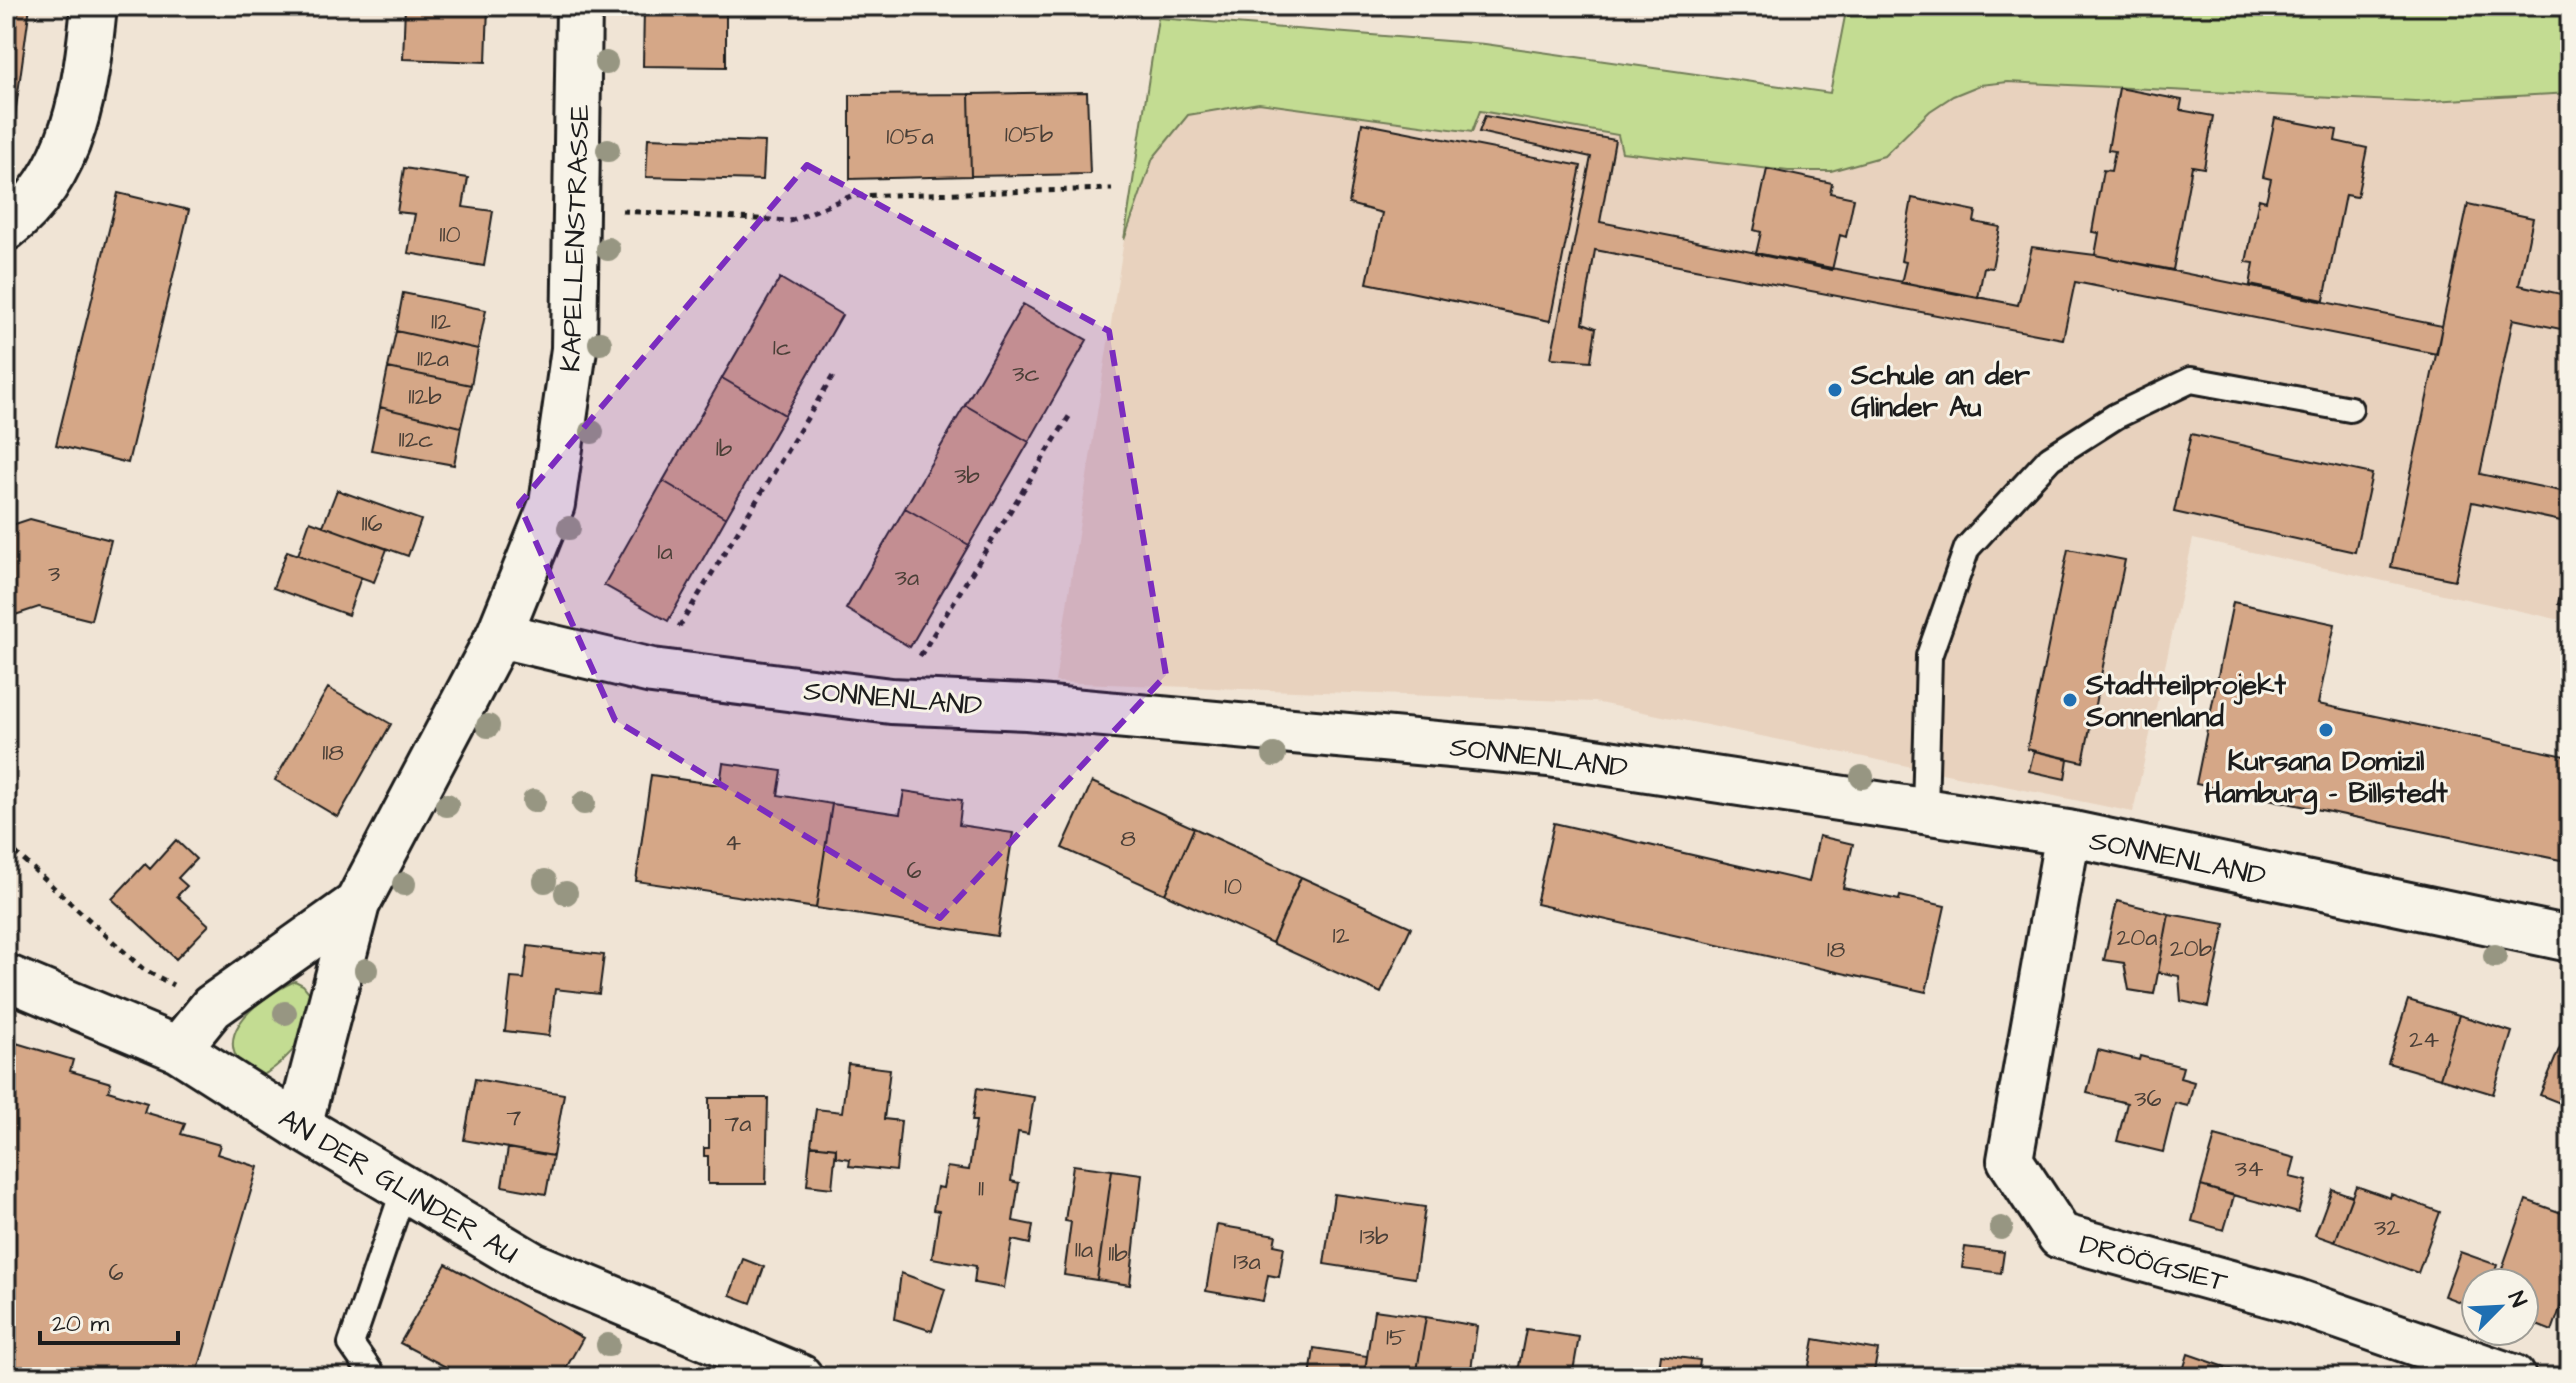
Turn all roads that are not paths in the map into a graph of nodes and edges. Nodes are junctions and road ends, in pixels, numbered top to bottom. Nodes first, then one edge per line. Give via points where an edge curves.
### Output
1 (94, 6) edge
2 (579, 6) edge
3 (6, 228) edge
4 (2350, 409) dead end
5 (499, 635) junction
6 (1925, 812) junction
7 (2068, 833) junction
8 (357, 904) junction
9 (2570, 939) edge
10 (6, 977) edge
11 (178, 1049) junction
12 (299, 1126) junction
13 (404, 1189) junction
14 (374, 1377) edge
15 (800, 1377) edge
16 (2513, 1377) edge

1 - 3 street via 87,79 71,137 45,190
2 - 5 street, KAPELLENSTRASSE via 574,349 552,504
4 - 6 lane via 2191,380 2116,416 2050,458 1967,548 1929,656
5 - 6 street, SONNENLAND via 652,671 891,701 1027,707 1549,754
5 - 8 street, KAPELLENSTRASSE
6 - 7 street, SONNENLAND
7 - 9 street, SONNENLAND
7 - 16 street, DRÖÖGSIET via 2010,1160 2060,1236 2295,1301
8 - 11 street, KAPELLENSTRASSE via 212,1007
8 - 12 street, KAPELLENSTRASSE
10 - 11 street, AN DER GLINDER AU
11 - 12 street, AN DER GLINDER AU
12 - 13 street, AN DER GLINDER AU
13 - 14 lane via 351,1344
13 - 15 street, AN DER GLINDER AU via 533,1265

